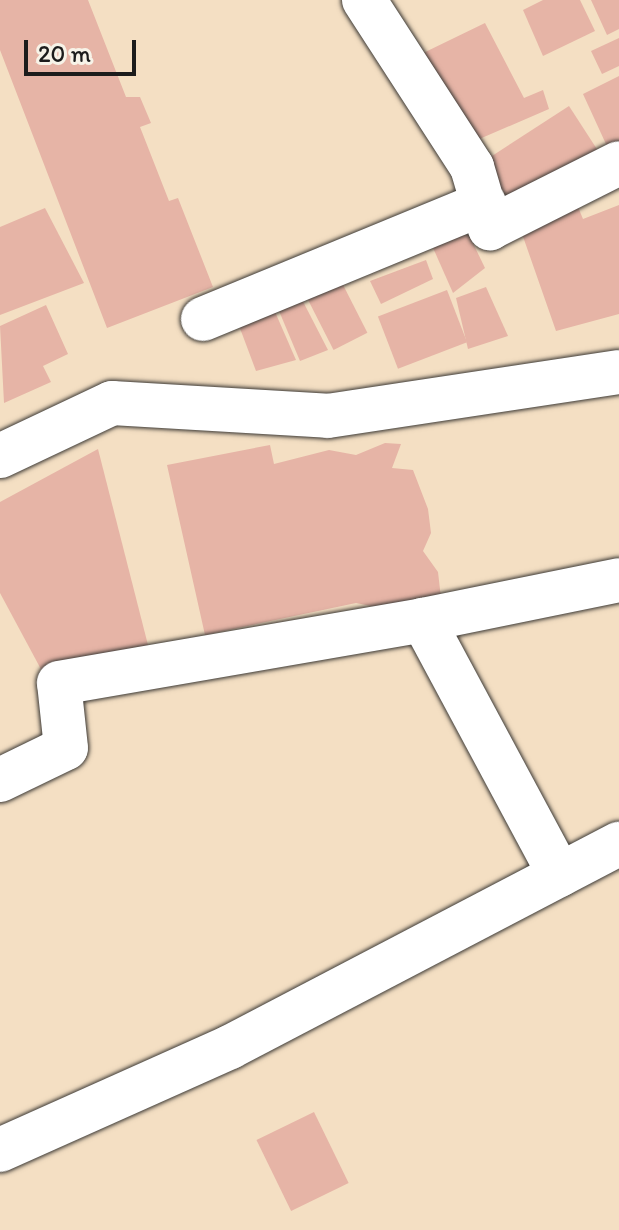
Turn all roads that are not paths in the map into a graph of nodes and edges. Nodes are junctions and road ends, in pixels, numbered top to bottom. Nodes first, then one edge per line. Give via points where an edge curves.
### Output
1 (364, 0) edge
2 (619, 163) edge
3 (484, 203) junction
4 (203, 319) dead end
5 (619, 372) edge
6 (5, 440) edge
7 (619, 580) edge
8 (423, 620) junction
9 (0, 780) edge
10 (619, 844) edge
11 (560, 875) junction
12 (0, 1150) edge

1 - 3 street via 472,167
2 - 3 street via 490,228
3 - 4 street
5 - 6 street via 328,416 112,403
7 - 8 street
8 - 9 street via 59,683 66,748
8 - 11 street
10 - 11 street
11 - 12 street via 230,1047

